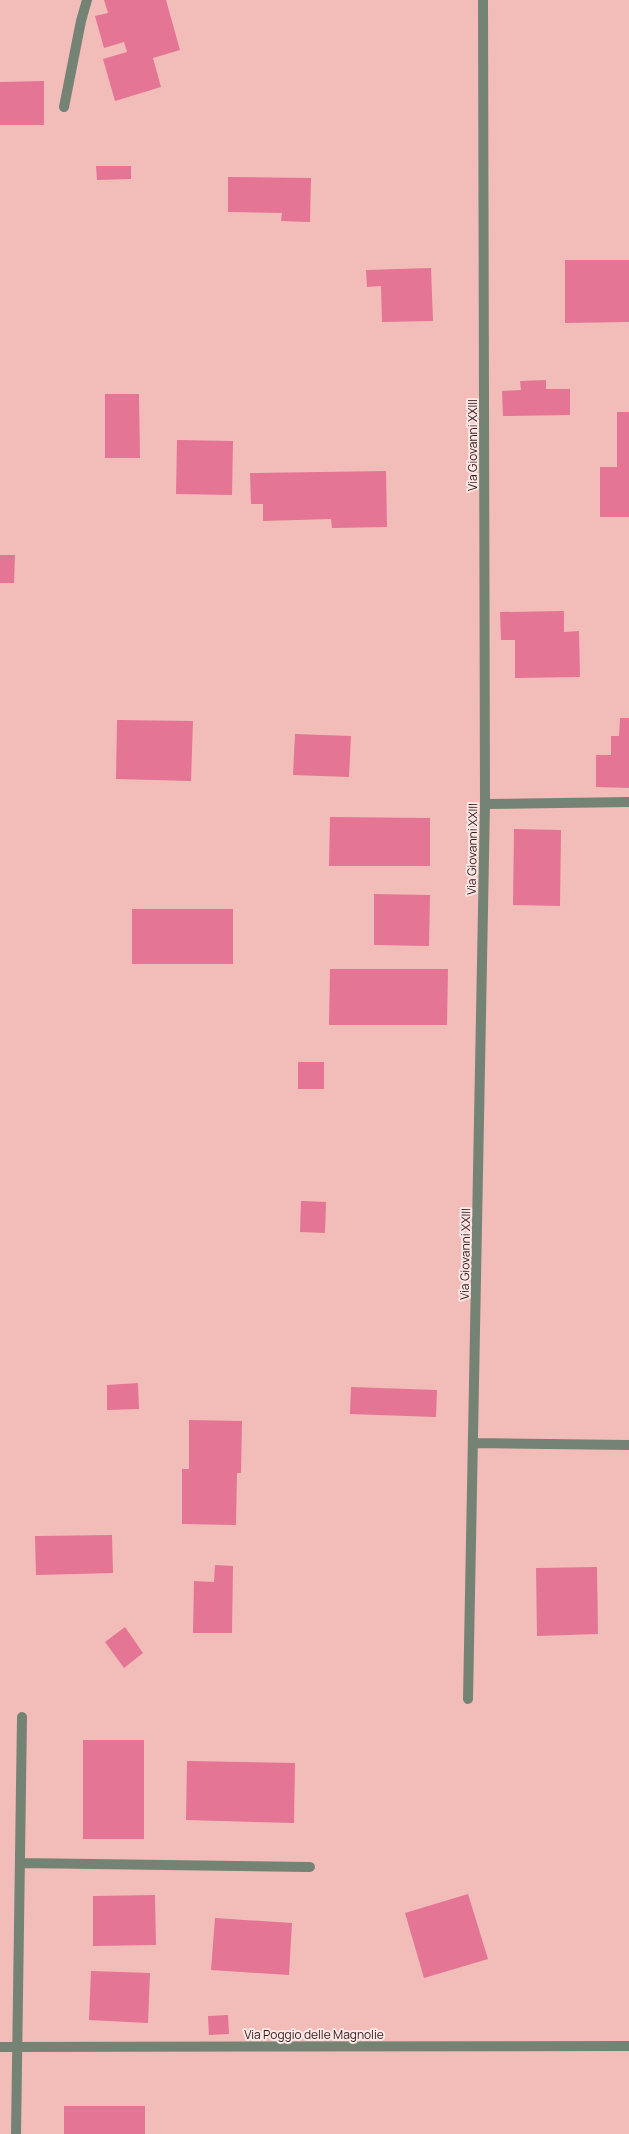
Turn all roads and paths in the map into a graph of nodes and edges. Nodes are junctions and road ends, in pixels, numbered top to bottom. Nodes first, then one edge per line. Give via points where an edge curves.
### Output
1 (88, 0) edge
2 (483, 0) edge
3 (64, 107) dead end
4 (629, 802) edge
5 (485, 804) junction
6 (474, 1444) junction
7 (629, 1444) edge
8 (468, 1699) dead end
9 (22, 1717) dead end
10 (20, 1863) junction
11 (310, 1867) dead end
12 (629, 2046) edge
13 (0, 2047) edge
14 (17, 2047) junction
15 (16, 2134) edge

1 - 3 street
2 - 5 street, Via Giovanni XXIII
4 - 5 street
5 - 6 street, Via Giovanni XXIII
6 - 7 street
6 - 8 street, Via Giovanni XXIII
9 - 10 street
10 - 11 street
10 - 14 street
12 - 14 street, Via Poggio delle Magnolie
13 - 14 street, Via Poggio delle Magnolie
14 - 15 street

